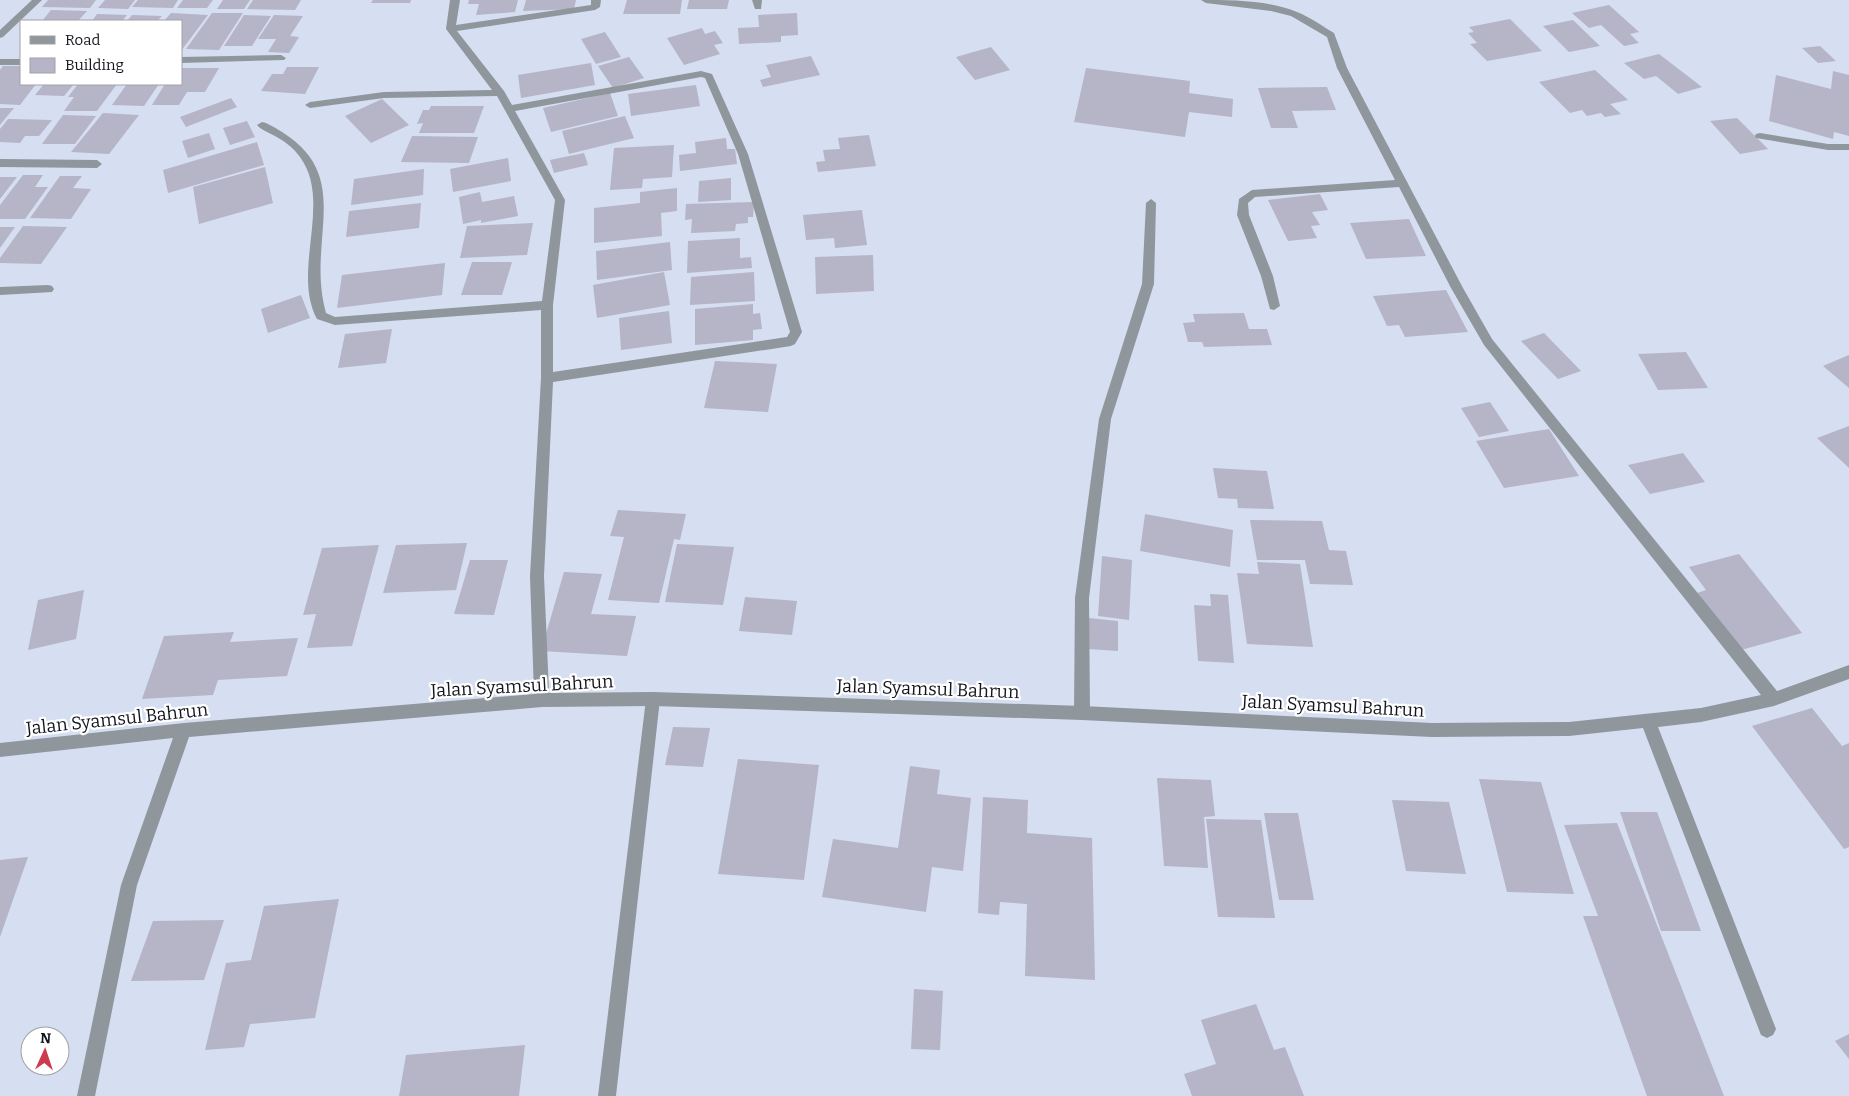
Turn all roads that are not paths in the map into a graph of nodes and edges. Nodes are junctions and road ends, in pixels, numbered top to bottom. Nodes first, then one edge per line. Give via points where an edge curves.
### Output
1 (38, 0) edge
2 (455, 0) edge
3 (596, 0) edge
4 (1206, 0) edge
5 (451, 29) junction
6 (0, 35) edge
7 (281, 58) dead end
8 (182, 60) edge
9 (0, 62) edge
10 (20, 62) edge
11 (500, 93) junction
12 (310, 105) dead end
13 (508, 109) junction
14 (262, 125) dead end
15 (1760, 136) dead end
16 (1849, 147) edge
17 (0, 163) edge
18 (97, 164) dead end
19 (1402, 183) junction
20 (1152, 203) dead end
21 (48, 289) dead end
22 (0, 291) edge
23 (547, 305) junction
24 (1274, 306) dead end
25 (546, 378) junction
26 (1849, 672) edge
27 (653, 699) junction
28 (1774, 699) junction
29 (542, 700) junction
30 (1082, 712) junction
31 (1648, 721) junction
32 (184, 730) junction
33 (0, 750) edge
34 (1767, 1029) dead end
35 (86, 1096) edge
36 (606, 1096) edge

1 - 6 street
2 - 5 street
3 - 5 street via 595,7
4 - 19 street via 1294,14 1331,35 1342,68
5 - 11 street
7 - 8 street
9 - 10 street
11 - 12 street via 384,95
11 - 13 street
13 - 23 street via 560,200
13 - 25 street via 702,74 709,76 743,154 796,332 791,341
14 - 23 street via 297,146 307,158 314,176 319,197 315,277 321,316 335,321
15 - 16 street via 1828,147
17 - 18 street
19 - 24 street via 1252,194 1243,202 1243,215
19 - 28 street via 1488,342
20 - 30 street via 1148,284 1105,419 1082,598
21 - 22 street
23 - 25 street
25 - 29 street via 536,576
26 - 28 street, Jalan Syamsul Bahrun
27 - 29 street, Jalan Syamsul Bahrun
27 - 30 street, Jalan Syamsul Bahrun
27 - 36 street
28 - 31 street, Jalan Syamsul Bahrun
29 - 32 street, Jalan Syamsul Bahrun
30 - 31 street, Jalan Syamsul Bahrun via 1432,730 1569,730
31 - 34 street
32 - 33 street, Jalan Syamsul Bahrun
32 - 35 street via 129,885

